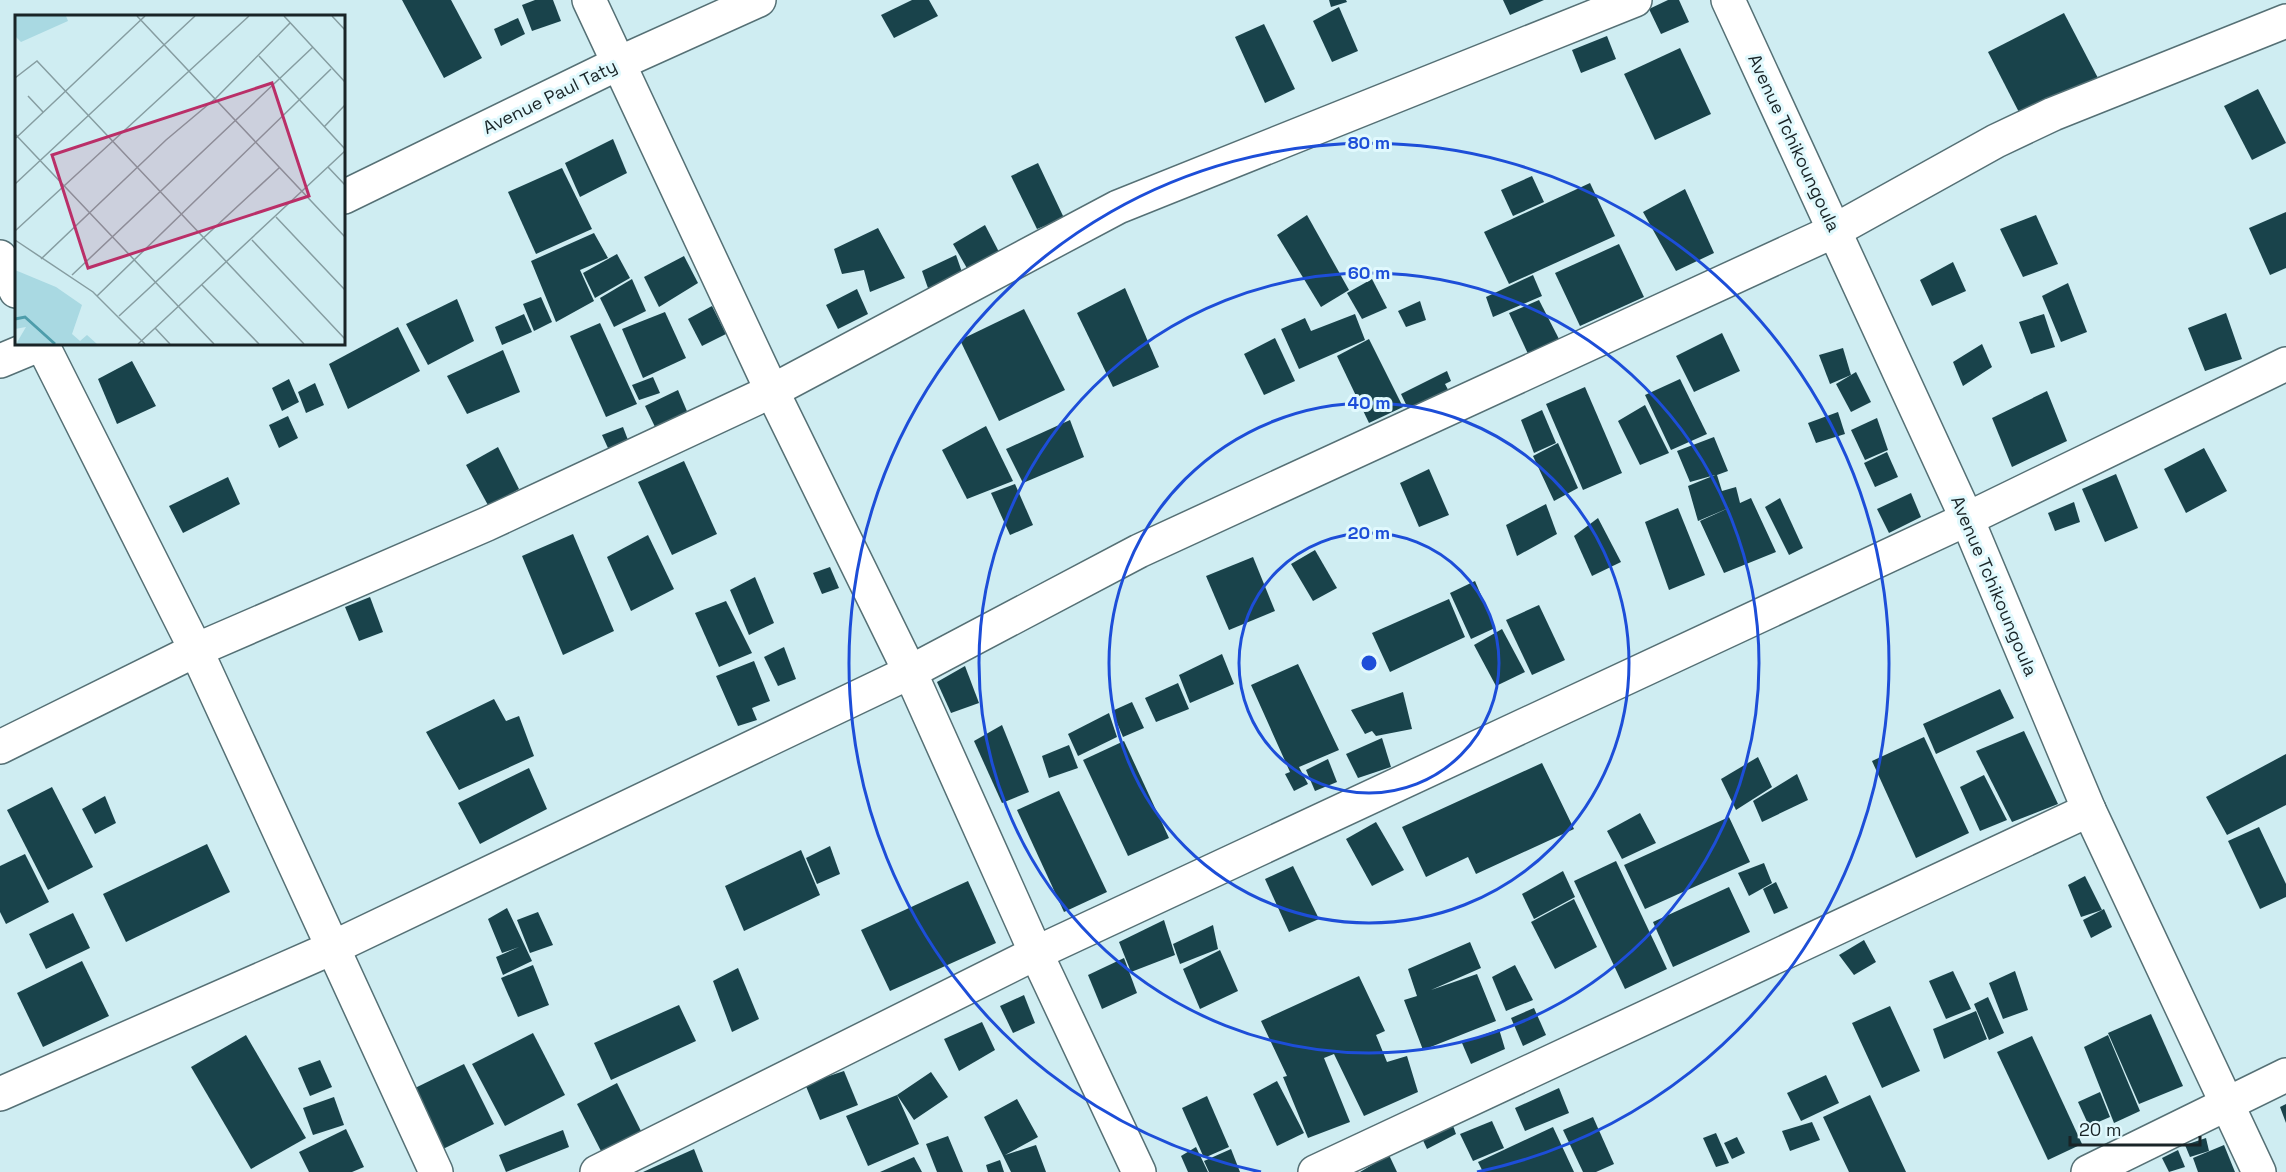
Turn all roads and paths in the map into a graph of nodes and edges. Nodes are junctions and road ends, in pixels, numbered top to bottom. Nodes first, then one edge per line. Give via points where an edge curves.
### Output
1 (589, 0) edge
2 (759, 0) edge
3 (1635, 0) edge
4 (1728, 0) edge
5 (2286, 21) edge
6 (617, 64) junction
7 (345, 197) edge
8 (1834, 231) junction
9 (0, 257) edge
10 (15, 289) edge
11 (40, 345) edge
12 (43, 345) edge
13 (0, 361) edge
14 (2286, 364) edge
15 (772, 391) junction
16 (1967, 519) junction
17 (196, 650) junction
18 (910, 672) junction
19 (0, 747) edge
20 (2090, 810) junction
21 (332, 948) junction
22 (1036, 953) junction
23 (2286, 1076) edge
24 (0, 1094) edge
25 (2226, 1104) junction
26 (436, 1172) edge
27 (597, 1172) edge
28 (1139, 1172) edge
29 (1315, 1172) edge
30 (2088, 1172) edge
31 (2259, 1172) edge

1 - 6 street
2 - 6 street, Avenue Paul Taty
3 - 15 street via 1118,207
4 - 8 street, Avenue Tchikoungoula
5 - 8 street via 2054,114 1996,141
6 - 7 street, Avenue Paul Taty
6 - 15 street
8 - 16 street, Avenue Tchikoungoula
8 - 18 street via 1139,550
9 - 10 street
11 - 13 street
12 - 17 street
14 - 16 street
15 - 17 street via 488,524
15 - 18 street
16 - 20 street, Avenue Tchikoungoula
16 - 22 street
17 - 19 street
17 - 21 street
18 - 21 street
18 - 22 street
20 - 25 street, Avenue Tchikoungoula
20 - 29 street
21 - 24 street
21 - 26 street
22 - 27 street
22 - 28 street
23 - 25 street
25 - 30 street
25 - 31 street, Avenue Tchikoungoula

